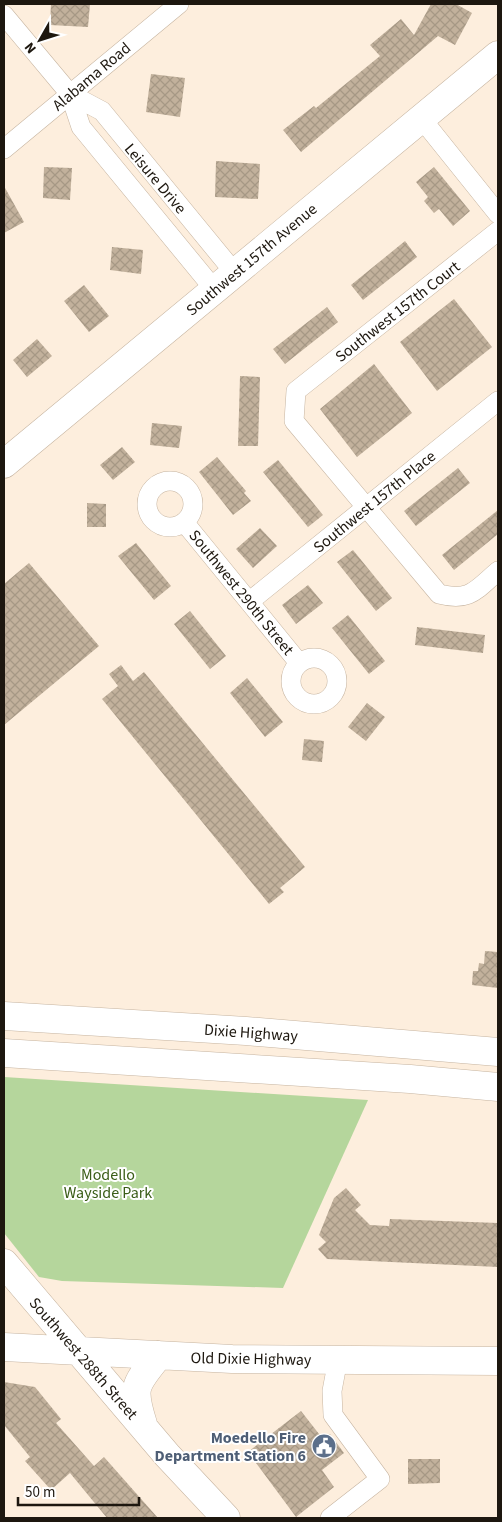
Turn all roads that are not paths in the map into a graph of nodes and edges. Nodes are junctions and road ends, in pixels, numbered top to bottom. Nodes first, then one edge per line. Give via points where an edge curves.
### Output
1 (179, 4) edge
2 (4, 15) edge
3 (498, 55) edge
4 (70, 94) junction
5 (421, 118) junction
6 (4, 149) edge
7 (498, 214) edge
8 (498, 231) edge
9 (224, 280) junction
10 (498, 401) edge
11 (4, 464) edge
12 (366, 508) junction
13 (184, 522) dead end
14 (498, 571) edge
15 (250, 601) junction
16 (299, 663) dead end
17 (4, 1016) edge
18 (295, 1035) junction
19 (498, 1052) edge
20 (4, 1053) edge
21 (99, 1059) junction
22 (498, 1079) edge
23 (461, 1083) junction
24 (498, 1087) edge
25 (4, 1263) edge
26 (4, 1347) edge
27 (77, 1350) junction
28 (159, 1355) junction
29 (338, 1359) junction
30 (498, 1361) edge
31 (144, 1428) junction
32 (226, 1518) edge
33 (330, 1518) edge

1 - 4 street, Alabama Road
2 - 4 street, Leisure Drive
3 - 5 main road, Southwest 157th Avenue
4 - 6 street, Alabama Road
4 - 9 street, Leisure Drive via 81,127
4 - 9 street, Leisure Drive via 102,111
5 - 7 street
5 - 9 main road, Southwest 157th Avenue
8 - 12 street, Southwest 157th Court via 296,391 294,421
9 - 11 main road, Southwest 157th Avenue
10 - 12 street, Southwest 157th Place
12 - 14 street via 439,594 456,598 470,594
12 - 15 street, Southwest 157th Place
13 - 15 street, Southwest 290th Street
15 - 16 street, Southwest 290th Street
17 - 18 main road, Dixie Highway
18 - 19 main road, Dixie Highway
18 - 21 main road via 282,1048 271,1052 162,1042
20 - 21 main road
21 - 23 main road
22 - 23 main road
23 - 24 main road
25 - 27 main road, Southwest 288th Street
26 - 27 main road, Old Dixie Highway
27 - 28 main road, Old Dixie Highway
27 - 31 main road, Southwest 288th Street
28 - 29 main road, Old Dixie Highway
28 - 31 main road via 137,1384 135,1398
29 - 30 main road, Old Dixie Highway
29 - 33 street via 332,1391 333,1416 380,1479
31 - 32 main road, Southwest 288th Street

